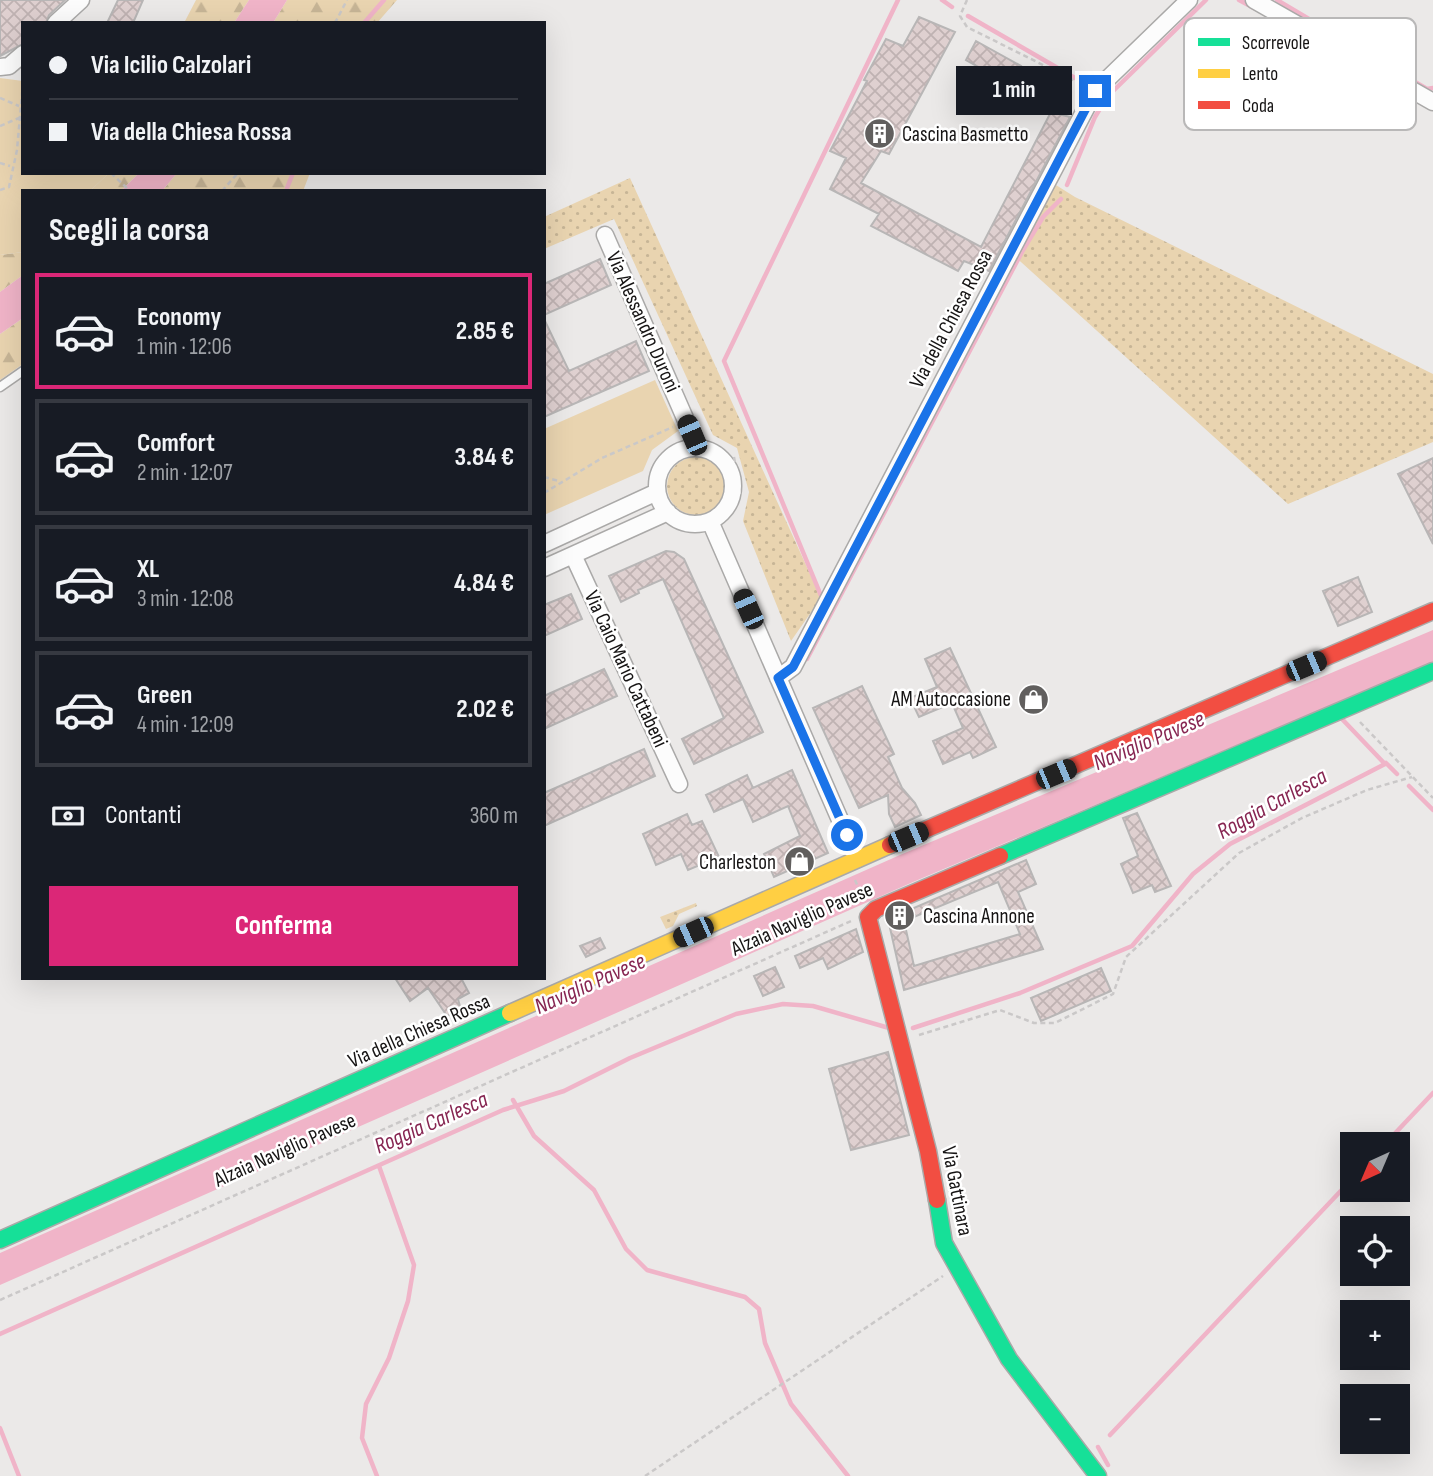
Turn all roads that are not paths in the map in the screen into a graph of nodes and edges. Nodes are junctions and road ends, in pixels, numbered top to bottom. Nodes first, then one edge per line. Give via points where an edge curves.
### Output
1 (81, 0) edge
2 (1189, 0) edge
3 (1254, 0) edge
4 (1286, 18) edge
5 (58, 21) edge
6 (21, 56) edge
7 (0, 67) edge
8 (1416, 92) edge
9 (1433, 102) edge
10 (605, 235) dead end
11 (21, 372) edge
12 (0, 387) edge
13 (698, 448) junction
14 (657, 492) junction
15 (668, 512) junction
16 (710, 521) junction
17 (546, 543) edge
18 (573, 555) junction
19 (546, 567) edge
20 (1433, 611) edge
21 (1433, 671) edge
22 (778, 678) junction
23 (679, 784) dead end
24 (857, 859) junction
25 (868, 917) joint
26 (0, 1240) edge
27 (1098, 1476) edge

1 - 5 street
2 - 22 street, Via della Chiesa Rossa via 1095,91 793,667
3 - 4 street
6 - 7 street
8 - 9 street
10 - 13 street, Via Alessandro Duroni
11 - 12 lane
13 - 14 street via 681,450 669,458 658,475
13 - 16 street via 721,458 732,479 730,502
14 - 15 street
14 - 17 street
15 - 16 street via 687,523
15 - 18 street
16 - 22 street
18 - 19 street
18 - 23 street, Via Caio Mario Cattabeni
20 - 24 main road, Via della Chiesa Rossa
21 - 25 main road, Alzaia Naviglio Pavese via 876,909
22 - 24 street
24 - 26 main road, Via della Chiesa Rossa
25 - 27 main road, Via Gattinara via 928,1151 944,1243 1010,1359

